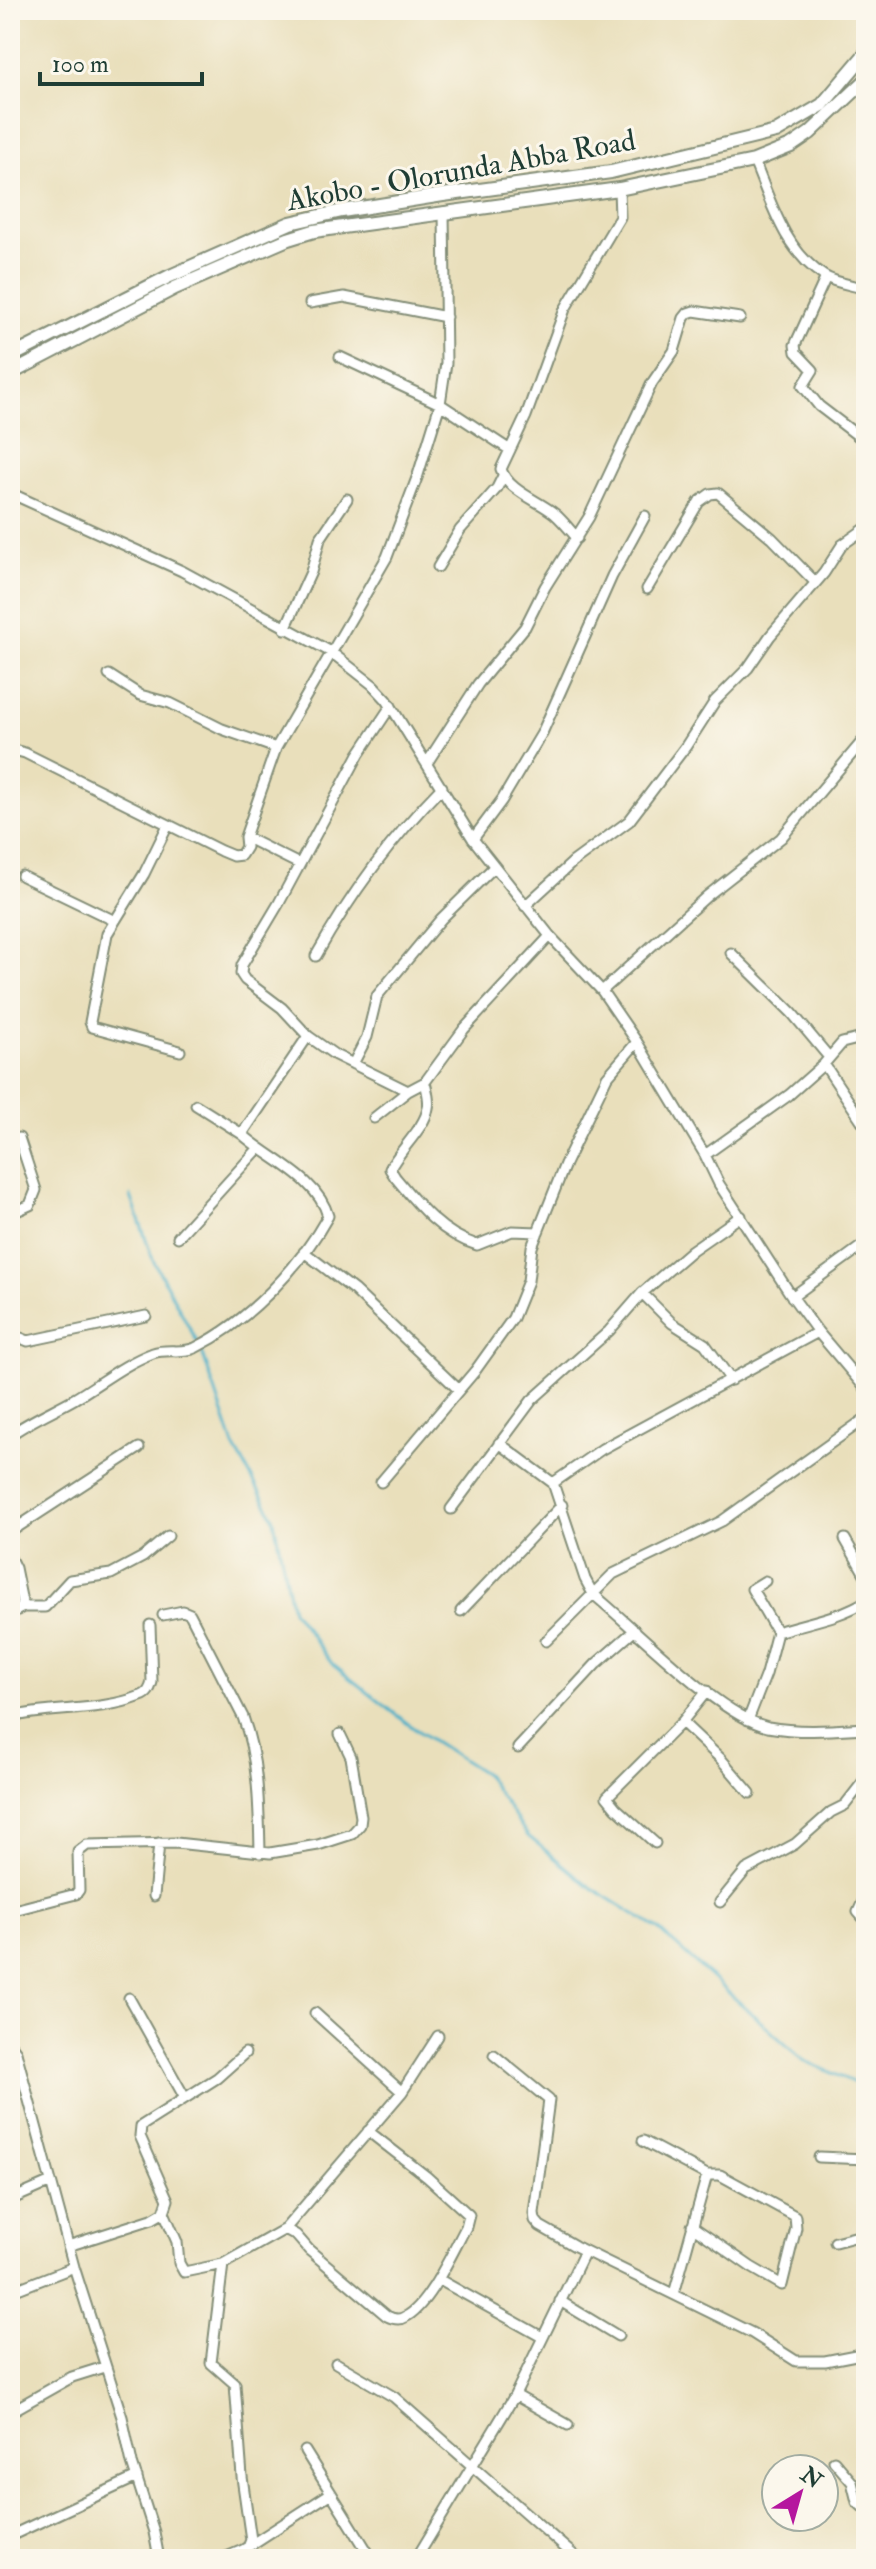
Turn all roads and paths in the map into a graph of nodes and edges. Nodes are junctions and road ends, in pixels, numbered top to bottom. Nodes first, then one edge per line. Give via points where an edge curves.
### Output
1 (866, 53) edge
2 (866, 80) edge
3 (754, 161) junction
4 (619, 189) junction
5 (444, 212) junction
6 (211, 256) junction
7 (216, 269) junction
8 (826, 277) junction
9 (866, 289) edge
10 (310, 303) dead end
11 (446, 317) junction
12 (740, 318) dead end
13 (10, 357) edge
14 (340, 357) dead end
15 (10, 374) edge
16 (440, 404) junction
17 (866, 442) edge
18 (510, 450) junction
19 (503, 476) junction
20 (10, 493) edge
21 (347, 499) dead end
22 (645, 516) dead end
23 (866, 528) edge
24 (577, 538) junction
25 (438, 567) dead end
26 (815, 582) junction
27 (647, 589) dead end
28 (285, 629) junction
29 (331, 652) junction
30 (109, 675) dead end
31 (391, 706) junction
32 (866, 737) edge
33 (276, 748) junction
34 (10, 749) edge
35 (427, 763) junction
36 (442, 787) junction
37 (168, 825) junction
38 (245, 837) junction
39 (473, 839) junction
40 (299, 864) junction
41 (494, 867) junction
42 (22, 876) dead end
43 (525, 906) junction
44 (113, 920) junction
45 (550, 936) junction
46 (731, 953) dead end
47 (316, 956) dead end
48 (602, 991) junction
49 (308, 1036) junction
50 (866, 1037) edge
51 (637, 1042) junction
52 (180, 1051) dead end
53 (826, 1060) junction
54 (353, 1064) junction
55 (425, 1082) junction
56 (408, 1091) junction
57 (196, 1105) dead end
58 (374, 1118) dead end
59 (866, 1127) edge
60 (242, 1134) junction
61 (19, 1138) dead end
62 (258, 1149) junction
63 (705, 1155) junction
64 (10, 1214) edge
65 (741, 1216) junction
66 (538, 1232) junction
67 (178, 1237) dead end
68 (866, 1243) edge
69 (304, 1252) junction
70 (642, 1293) junction
71 (792, 1297) junction
72 (146, 1316) dead end
73 (10, 1324) edge
74 (818, 1332) junction
75 (731, 1380) junction
76 (866, 1389) edge
77 (459, 1390) junction
78 (866, 1418) edge
79 (10, 1435) edge
80 (499, 1443) junction
81 (139, 1448) dead end
82 (381, 1482) dead end
83 (553, 1483) junction
84 (562, 1505) junction
85 (451, 1509) dead end
86 (10, 1532) edge
87 (168, 1536) dead end
88 (845, 1539) dead end
89 (10, 1558) edge
90 (866, 1576) edge
91 (765, 1581) dead end
92 (593, 1594) junction
93 (866, 1602) edge
94 (23, 1607) junction
95 (461, 1611) dead end
96 (10, 1614) edge
97 (163, 1615) dead end
98 (150, 1625) dead end
99 (635, 1630) junction
100 (777, 1632) junction
101 (546, 1641) dead end
102 (707, 1691) junction
103 (10, 1717) edge
104 (748, 1720) junction
105 (682, 1722) junction
106 (866, 1728) edge
107 (340, 1734) dead end
108 (518, 1748) dead end
109 (866, 1778) edge
110 (750, 1793) dead end
111 (159, 1843) junction
112 (655, 1843) dead end
113 (260, 1853) junction
114 (866, 1895) edge
115 (154, 1896) dead end
116 (720, 1902) dead end
117 (10, 1911) edge
118 (866, 1921) edge
119 (129, 1998) dead end
120 (315, 2013) dead end
121 (438, 2036) dead end
122 (10, 2044) edge
123 (245, 2053) dead end
124 (494, 2055) dead end
125 (402, 2092) junction
126 (185, 2098) junction
127 (368, 2131) junction
128 (643, 2141) dead end
129 (819, 2157) dead end
130 (866, 2159) edge
131 (707, 2175) junction
132 (51, 2182) junction
133 (10, 2200) edge
134 (164, 2217) junction
135 (692, 2226) junction
136 (285, 2229) junction
137 (866, 2234) edge
138 (835, 2242) dead end
139 (68, 2246) junction
140 (585, 2251) junction
141 (223, 2264) junction
142 (74, 2267) junction
143 (438, 2279) junction
144 (10, 2292) edge
145 (674, 2294) junction
146 (560, 2301) junction
147 (618, 2336) dead end
148 (542, 2337) junction
149 (866, 2353) edge
150 (336, 2363) dead end
151 (104, 2367) junction
152 (515, 2395) junction
153 (10, 2412) edge
154 (568, 2425) dead end
155 (305, 2451) dead end
156 (473, 2466) junction
157 (840, 2468) edge
158 (137, 2477) junction
159 (331, 2493) junction
160 (866, 2510) edge
161 (10, 2536) edge
162 (249, 2545) junction
163 (159, 2559) edge
164 (222, 2559) edge
165 (372, 2559) edge
166 (416, 2559) edge
167 (578, 2559) edge

1 - 6 main road, Akobo - Olorunda Abba Road via 822,105 776,132 611,172 314,216
2 - 3 main road, Akobo - Olorunda Abba Road via 810,133
3 - 4 main road, Akobo - Olorunda Abba Road
3 - 8 street via 783,232
4 - 5 main road, Akobo - Olorunda Abba Road
4 - 18 street via 620,217 565,309
5 - 7 main road, Akobo - Olorunda Abba Road via 314,231
5 - 11 street
6 - 7 main road
6 - 13 main road, Akobo - Olorunda Abba Road
7 - 15 main road, Akobo - Olorunda Abba Road
8 - 9 street
8 - 17 street via 795,345 813,370 803,386 819,406
10 - 11 street via 344,297
11 - 16 street
12 - 24 street via 688,313 674,351 652,383
14 - 16 street
16 - 18 street
16 - 29 street via 392,547
18 - 19 street
19 - 24 street via 557,516
19 - 25 street
20 - 28 street via 182,571
21 - 28 street via 320,539
22 - 39 street via 612,576 542,733
23 - 26 street via 842,545
24 - 35 street via 520,635 478,684
26 - 27 street via 718,493 699,502
26 - 43 street via 748,668 707,710 629,821
28 - 29 street
29 - 31 street
29 - 33 street
30 - 33 street via 140,695
31 - 35 street
31 - 40 street
32 - 48 street via 781,838
33 - 38 street
34 - 37 street
35 - 36 street
36 - 39 street
36 - 47 street via 391,846
37 - 38 street via 233,856 241,855
37 - 44 street
38 - 40 street
39 - 41 street
40 - 49 street via 241,974
41 - 43 street
41 - 54 street via 441,919 377,996 367,1037
42 - 44 street
43 - 45 street
44 - 52 street via 90,1013 92,1027
45 - 48 street
45 - 55 street via 464,1029
46 - 53 street via 792,1013
48 - 51 street
49 - 54 street
49 - 60 street
50 - 53 street via 842,1043
51 - 63 street
51 - 66 street via 595,1098
53 - 59 street
53 - 63 street via 789,1095
54 - 56 street
55 - 56 street
55 - 66 street via 426,1116 390,1169 395,1177 429,1217 460,1240 477,1245 504,1233
56 - 58 street
57 - 60 street
60 - 62 street
61 - 64 street via 36,1190 30,1205
62 - 67 street
62 - 69 street via 302,1180 325,1205 328,1216
63 - 65 street
65 - 70 street
65 - 71 street
66 - 77 street via 521,1303
68 - 71 street
69 - 77 street via 363,1298
69 - 79 street via 240,1319 207,1340 188,1350 156,1352 112,1372
70 - 75 street via 672,1323 705,1344
70 - 80 street via 609,1331 532,1400
71 - 74 street
72 - 73 street via 28,1341 16,1336
74 - 75 street
74 - 76 street
75 - 83 street via 602,1449
77 - 82 street
78 - 92 street via 722,1521 613,1574
80 - 83 street
80 - 85 street
81 - 86 street
83 - 84 street
84 - 92 street
84 - 95 street
87 - 94 street via 111,1574 70,1580 45,1607
88 - 90 street
89 - 94 street
91 - 100 street via 752,1589
92 - 99 street
92 - 101 street
93 - 100 street via 839,1616
94 - 96 street
97 - 113 street via 190,1614 243,1717 258,1783
98 - 103 street via 152,1682 143,1696
99 - 102 street
99 - 108 street
100 - 104 street
102 - 104 street
102 - 105 street
104 - 106 street via 768,1727 823,1731
105 - 110 street
105 - 112 street via 607,1797
107 - 113 street via 353,1769 361,1817 357,1830 318,1845
109 - 116 street via 845,1805 795,1844 746,1870
111 - 113 street
111 - 115 street
111 - 117 street via 87,1845 78,1852 76,1894
114 - 118 street via 858,1912
119 - 126 street
120 - 125 street
121 - 125 street
122 - 132 street
123 - 126 street
124 - 140 street via 549,2100 535,2220
125 - 127 street
126 - 134 street via 140,2131 168,2200
127 - 136 street
127 - 143 street via 469,2215
128 - 131 street
129 - 130 street
131 - 135 street
131 - 135 street via 720,2175 795,2216 782,2285
132 - 133 street
132 - 139 street
134 - 139 street
134 - 141 street via 177,2242 182,2271
135 - 145 street
136 - 141 street
136 - 143 street via 394,2319 412,2313
137 - 138 street
139 - 142 street
140 - 145 street
140 - 146 street
141 - 162 street via 211,2363 235,2384
142 - 144 street
142 - 151 street
143 - 148 street
145 - 149 street via 796,2361
146 - 147 street
146 - 148 street
148 - 152 street
150 - 156 street via 394,2397
151 - 153 street via 72,2377
151 - 158 street
152 - 154 street
152 - 156 street
155 - 159 street
156 - 166 street
156 - 167 street
157 - 160 street
158 - 161 street
158 - 163 street
159 - 162 street
159 - 165 street
162 - 164 street

